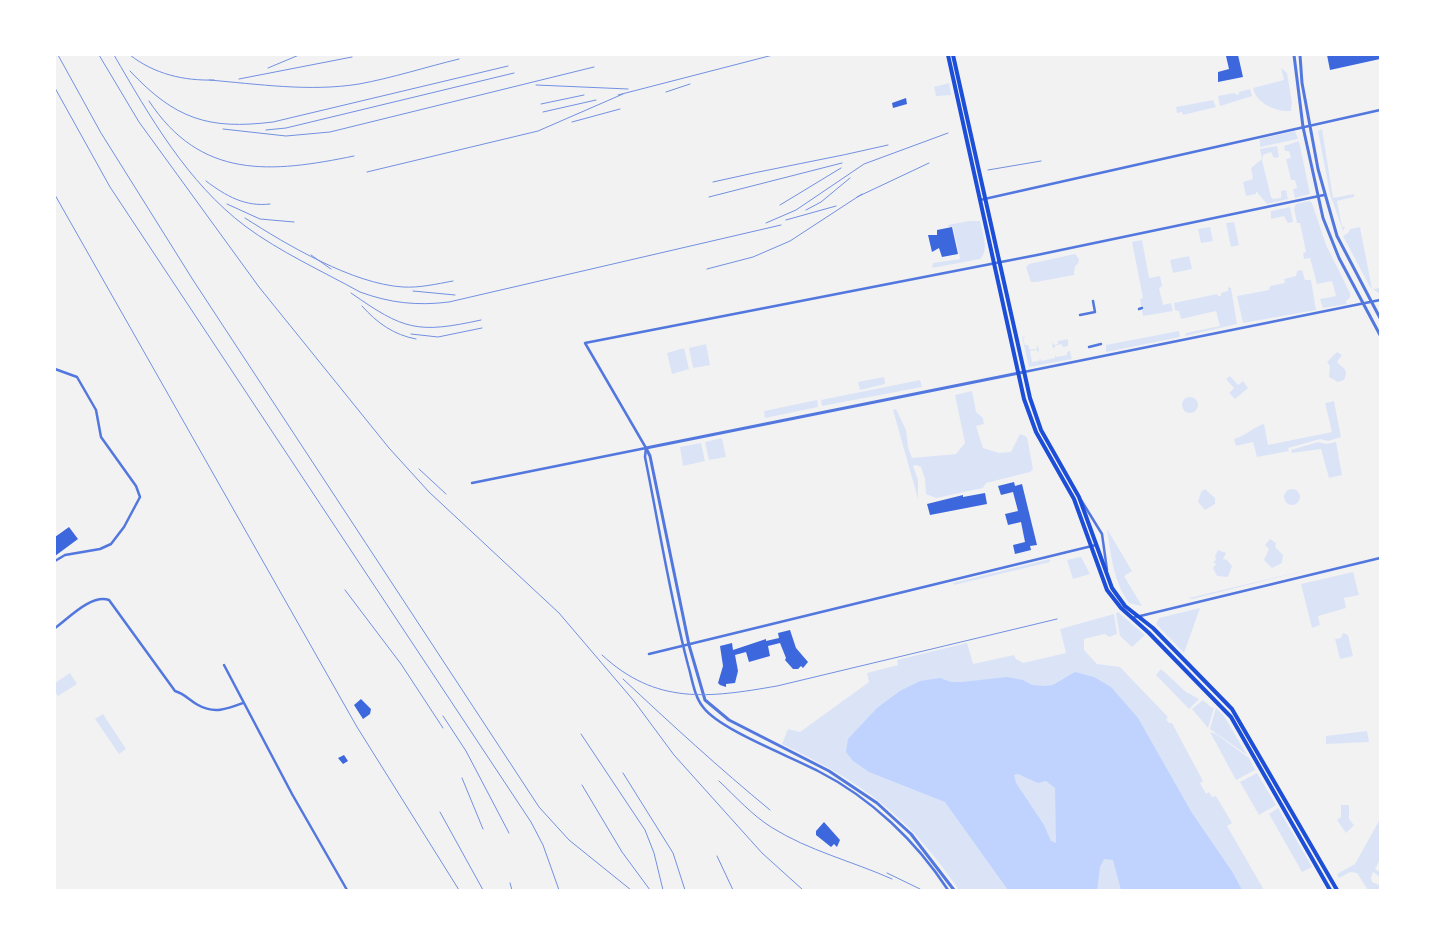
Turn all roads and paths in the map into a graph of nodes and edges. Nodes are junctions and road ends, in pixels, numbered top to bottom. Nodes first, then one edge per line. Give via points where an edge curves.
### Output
1 (948, 55) edge
2 (954, 55) edge
3 (1294, 55) edge
4 (1300, 55) edge
5 (1380, 110) edge
6 (1310, 126) junction
7 (1303, 127) junction
8 (1324, 195) junction
9 (1318, 196) junction
10 (983, 199) junction
11 (994, 262) junction
12 (1000, 262) junction
13 (1380, 300) edge
14 (1092, 301) dead end
15 (1371, 302) junction
16 (1363, 304) junction
17 (1080, 314) dead end
18 (1380, 318) edge
19 (1380, 335) edge
20 (1101, 344) dead end
21 (1089, 347) dead end
22 (55, 369) edge
23 (1024, 372) junction
24 (1018, 373) junction
25 (646, 448) junction
26 (472, 483) dead end
27 (1079, 497) junction
28 (1096, 545) junction
29 (1091, 546) junction
30 (1380, 558) edge
31 (55, 560) edge
32 (1107, 576) junction
33 (1137, 616) junction
34 (1132, 618) junction
35 (55, 628) edge
36 (688, 645) junction
37 (683, 646) junction
38 (649, 654) dead end
39 (224, 665) dead end
40 (243, 703) junction
41 (347, 890) edge
42 (948, 890) edge
43 (954, 890) edge
44 (1330, 890) edge
45 (1337, 890) edge

1 - 10 main road
2 - 10 main road
3 - 7 street
4 - 6 street
5 - 6 street
6 - 7 street
6 - 8 street
7 - 9 street
7 - 10 street
8 - 9 street
8 - 15 street via 1339,243
9 - 12 street
9 - 16 street via 1333,246
10 - 11 main road
10 - 12 main road
11 - 12 street
11 - 24 main road
11 - 25 street via 585,343
12 - 23 main road
13 - 15 street
14 - 17 street via 1095,312
15 - 16 street
15 - 18 street
16 - 19 street
16 - 23 street
20 - 21 street
22 - 31 street via 77,377 96,410 101,436 136,486 140,497 111,544 100,550 65,554
23 - 24 street
23 - 27 main road via 1041,430
24 - 25 street
24 - 29 main road via 1029,416 1074,499
25 - 26 street
25 - 36 street
25 - 37 street via 645,457
27 - 28 main road
27 - 32 street via 1102,534
28 - 29 street
28 - 32 main road
29 - 34 main road via 1107,590
29 - 36 street
30 - 33 street
32 - 33 main road via 1122,603
33 - 34 street
33 - 45 main road via 1153,628 1232,709
34 - 44 main road via 1230,717
35 - 40 street via 94,600 109,600 175,691 215,711
36 - 37 street
36 - 43 street via 702,695 715,710 745,730 829,771 863,793 911,834
37 - 38 street
37 - 42 street via 696,695 704,710 731,728 847,788 907,837
39 - 40 street
40 - 41 street

